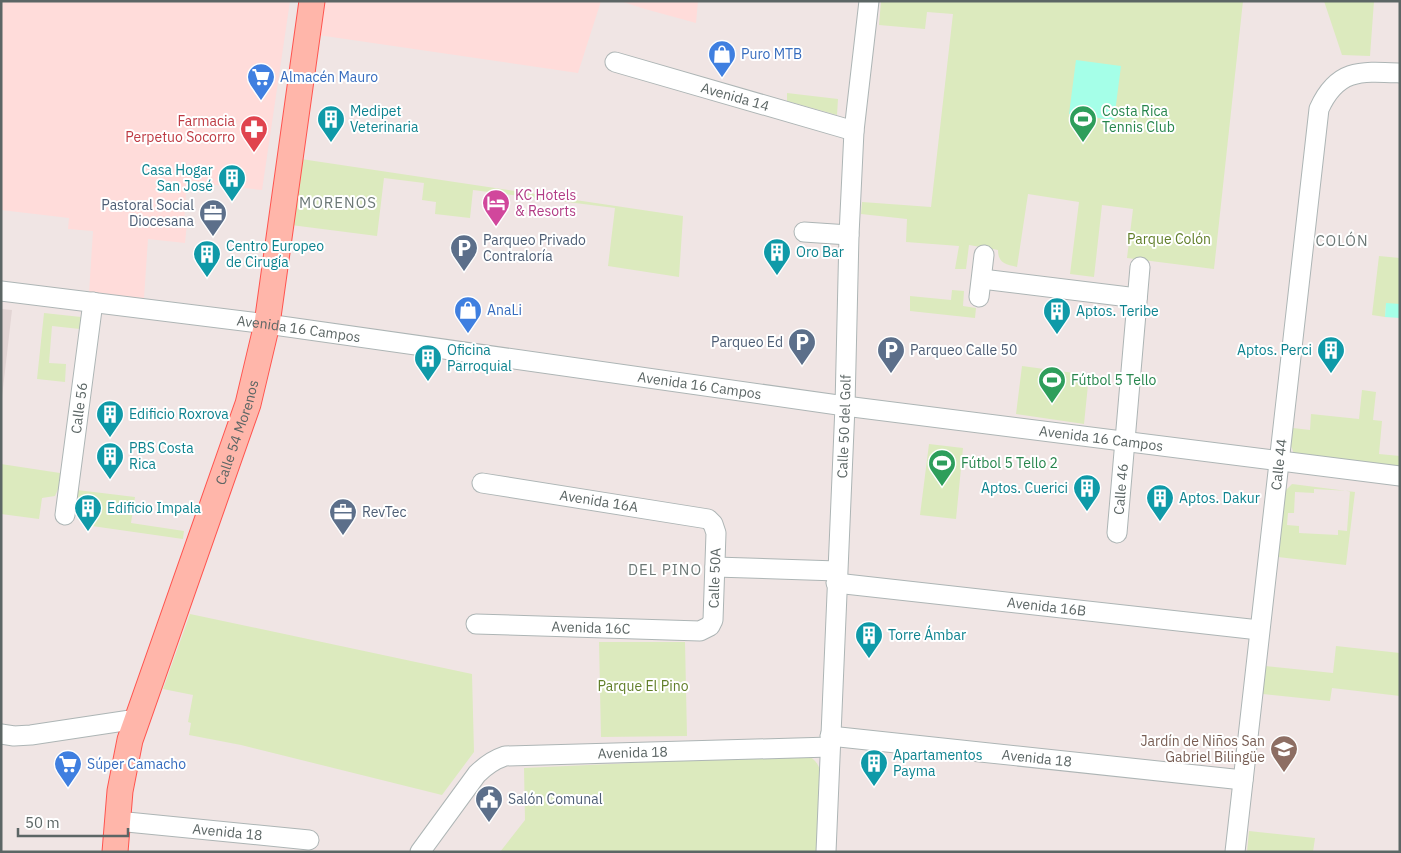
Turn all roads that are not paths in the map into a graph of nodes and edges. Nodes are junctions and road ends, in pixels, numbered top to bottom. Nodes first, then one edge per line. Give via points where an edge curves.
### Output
1 (312, 1) edge
2 (868, 1) edge
3 (615, 62) dead end
4 (1400, 73) edge
5 (854, 131) junction
6 (804, 232) dead end
7 (849, 235) junction
8 (984, 255) dead end
9 (1140, 267) dead end
10 (1, 290) edge
11 (1137, 298) junction
12 (93, 302) junction
13 (267, 324) junction
14 (845, 406) junction
15 (1124, 440) junction
16 (1278, 460) junction
17 (1400, 476) edge
18 (482, 483) dead end
19 (65, 515) dead end
20 (713, 524) joint
21 (1118, 532) dead end
22 (715, 568) junction
23 (837, 577) junction
24 (476, 624) dead end
25 (706, 630) joint
26 (1259, 630) junction
27 (137, 719) junction
28 (1, 734) edge
29 (830, 741) junction
30 (1243, 780) junction
31 (117, 821) junction
32 (309, 840) dead end
33 (115, 852) edge
34 (420, 852) edge
35 (826, 852) edge
36 (1234, 852) edge

1 - 13 main road, Calle 54 Morenos
2 - 5 street, Calle 50 del Golf
3 - 5 street, Avenida 14
4 - 16 street, Calle 44 via 1351,75 1336,83 1319,109
5 - 7 street, Calle 50 del Golf
6 - 7 street
7 - 14 street, Calle 50 del Golf
8 - 11 street via 980,288
9 - 11 street, Calle 46
10 - 12 street, Avenida 16 Campos
11 - 15 street, Calle 46
12 - 13 street, Avenida 16 Campos
12 - 19 street, Calle 56
13 - 14 street, Avenida 16 Campos
13 - 27 main road, Calle 54 Morenos via 248,404
14 - 15 street, Avenida 16 Campos
14 - 23 street, Calle 50 del Golf
15 - 16 street, Avenida 16 Campos
15 - 21 street, Calle 46
16 - 17 street, Avenida 16 Campos
16 - 26 street, Calle 44
18 - 20 street, Avenida 16A via 702,517
20 - 22 street, Calle 50A via 716,532
22 - 23 street, Avenida 16B
22 - 25 street, Calle 50A via 713,620
23 - 26 street, Avenida 16B
23 - 29 street, Calle 50 del Golf
24 - 25 street, Avenida 16C
26 - 30 street, Calle 44
27 - 28 street via 31,735
27 - 31 main road, Calle 54 Morenos via 124,764
29 - 30 street, Avenida 18
29 - 34 street, Avenida 18 via 506,756 495,759 477,774
29 - 35 street, Calle 50 del Golf
30 - 36 street, Calle 44
31 - 32 street, Avenida 18
31 - 33 main road, Calle 54 Morenos

